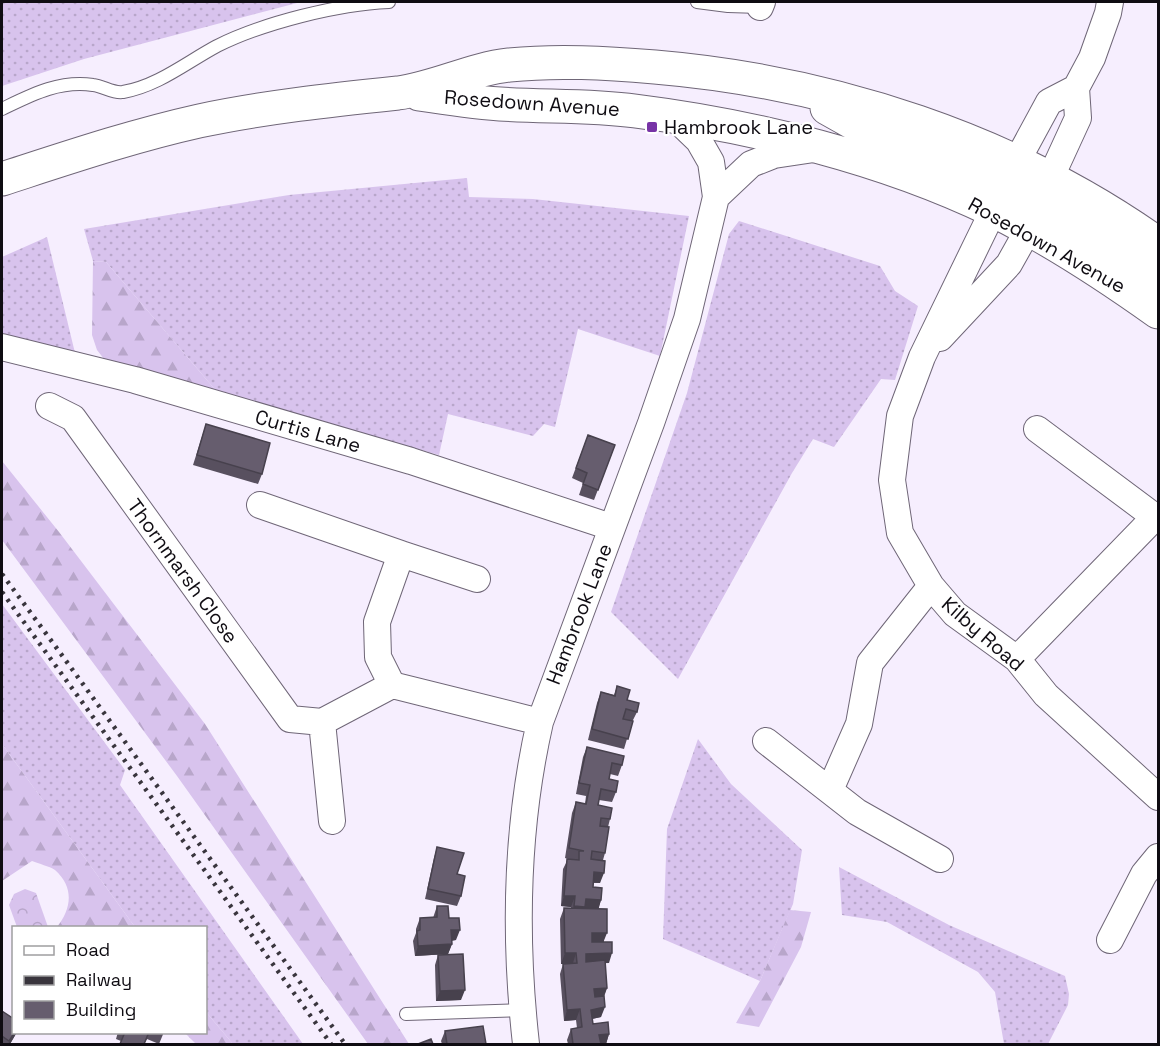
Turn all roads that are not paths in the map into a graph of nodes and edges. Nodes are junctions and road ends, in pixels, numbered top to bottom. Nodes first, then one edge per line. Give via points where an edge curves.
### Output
1 (389, 2) edge
2 (697, 2) edge
3 (1110, 2) edge
4 (761, 4) edge
5 (1076, 87) junction
6 (796, 89) junction
7 (402, 92) junction
8 (2, 109) edge
9 (673, 116) junction
10 (820, 148) junction
11 (1017, 161) junction
12 (2, 179) edge
13 (716, 197) junction
14 (997, 201) junction
15 (1039, 205) junction
16 (1158, 243) edge
17 (1158, 280) edge
18 (1158, 312) edge
19 (2, 347) edge
20 (922, 357) junction
21 (49, 406) dead end
22 (1037, 429) dead end
23 (260, 505) dead end
24 (1157, 519) edge
25 (611, 527) junction
26 (401, 554) junction
27 (477, 579) dead end
28 (931, 586) junction
29 (1017, 659) junction
30 (392, 685) junction
31 (322, 722) junction
32 (540, 722) junction
33 (766, 741) dead end
34 (830, 790) junction
35 (1158, 797) edge
36 (332, 821) dead end
37 (1158, 857) edge
38 (940, 859) dead end
39 (1110, 939) dead end
40 (522, 1010) junction
41 (406, 1014) dead end
42 (526, 1044) edge

1 - 8 lane via 364,3 270,25 218,45 152,83 121,93 93,85 63,84
2 - 4 lane via 728,6
3 - 5 street via 1092,58
5 - 11 street via 1050,102
5 - 15 street, Kilby Road via 1078,118
6 - 7 street, Rosedown Avenue via 728,74 571,63 492,68
6 - 11 street, Rosedown Avenue via 902,117
6 - 14 street via 884,140 945,163
7 - 9 street, Rosedown Avenue via 498,104 562,105
7 - 12 street, Rosedown Avenue via 200,121
9 - 10 street, Rosedown Avenue via 766,133
9 - 13 street, Hambrook Lane via 699,141 711,162
10 - 13 street via 774,155 751,164
10 - 14 street, Rosedown Avenue
11 - 14 street
11 - 15 street
13 - 25 street, Hambrook Lane via 687,319
14 - 15 street
14 - 20 street, Kilby Road
15 - 16 street via 1101,207
15 - 17 street
15 - 18 street, Rosedown Avenue via 1126,289
15 - 20 street, Kilby Road via 1009,264
19 - 25 street, Curtis Lane via 135,380 411,461
20 - 28 street, Kilby Road via 900,416 892,480 900,533
21 - 31 street, Thornmarsh Close via 73,418 290,719
22 - 24 street
23 - 26 street
24 - 29 street
25 - 32 street, Hambrook Lane
26 - 27 street
26 - 30 street via 377,622 378,657
28 - 29 street, Kilby Road via 955,614
28 - 34 street via 870,663 859,724
29 - 35 street, Kilby Road via 1046,695
30 - 31 street
30 - 32 street
31 - 36 street
32 - 40 street, Hambrook Lane via 529,768 519,878
33 - 34 street
34 - 38 street via 857,812
37 - 39 street via 1143,874
40 - 41 lane
40 - 42 street, Hambrook Lane

